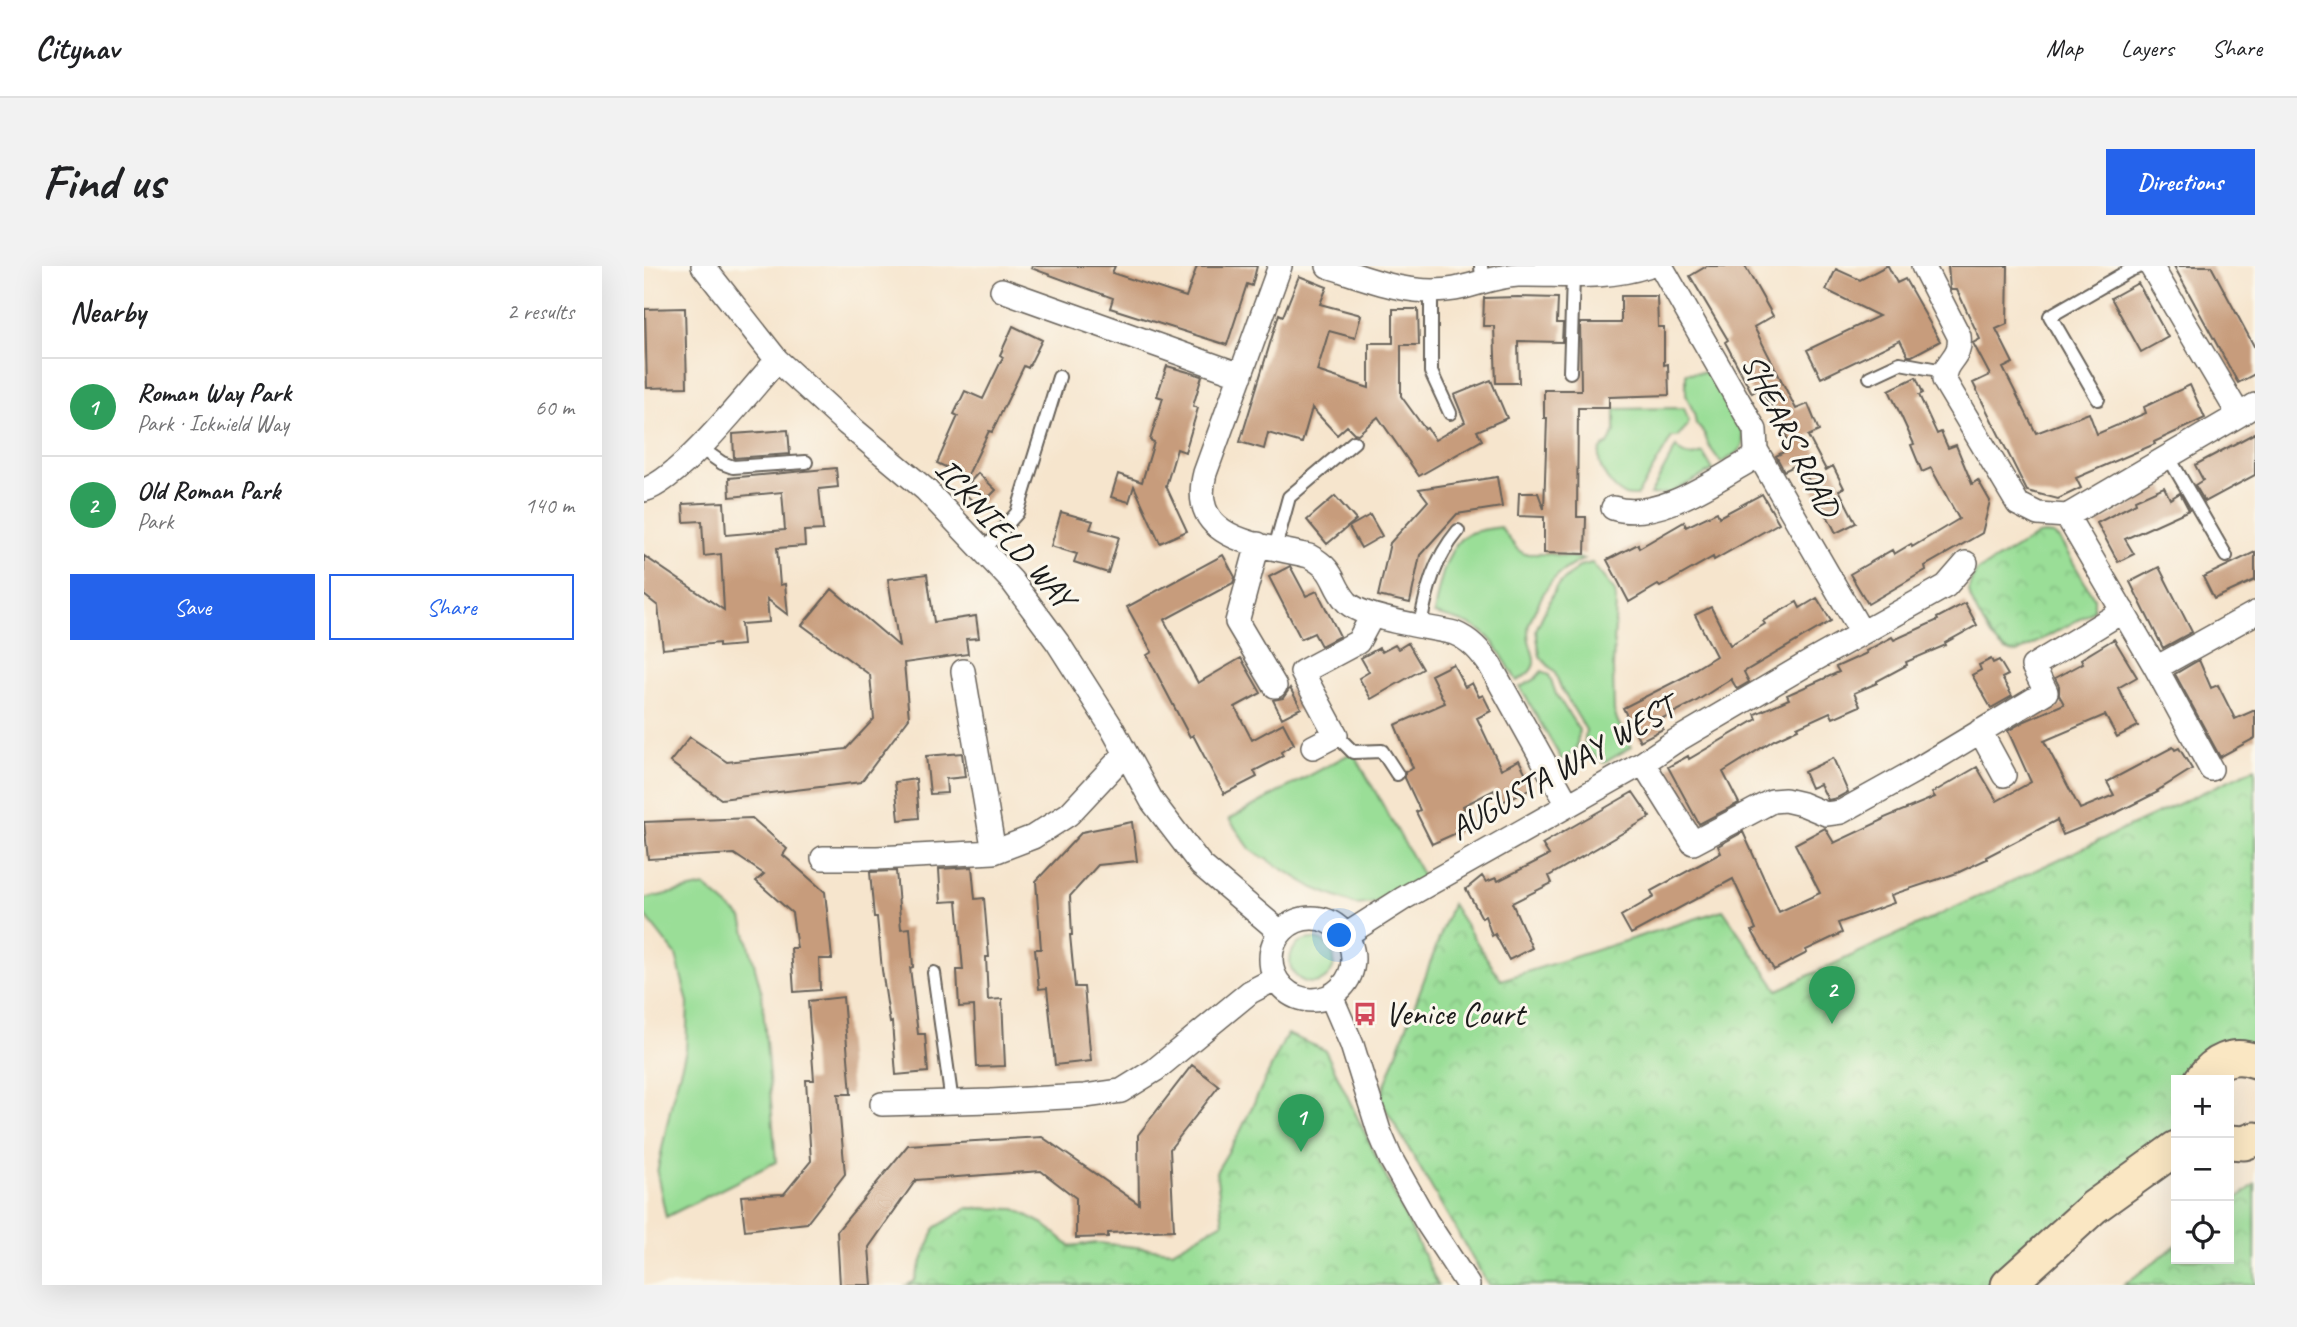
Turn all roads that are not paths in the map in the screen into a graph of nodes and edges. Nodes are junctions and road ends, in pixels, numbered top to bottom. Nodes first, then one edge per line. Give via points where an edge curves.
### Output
1 (703, 266) edge
2 (1280, 266) edge
3 (1328, 266) edge
4 (1647, 266) edge
5 (1661, 266) edge
6 (1923, 266) edge
7 (2141, 266) edge
8 (2151, 266) edge
9 (1482, 273) edge
10 (1573, 276) junction
11 (1002, 290) dead end
12 (1431, 290) junction
13 (777, 360) junction
14 (1944, 371) junction
15 (1570, 372) dead end
16 (1241, 374) junction
17 (1059, 377) dead end
18 (1870, 377) dead end
19 (2098, 399) dead end
20 (2247, 410) edge
21 (1450, 413) dead end
22 (1354, 442) dead end
23 (699, 447) junction
24 (1756, 450) junction
25 (2168, 456) junction
26 (806, 462) dead end
27 (644, 490) edge
28 (1613, 508) dead end
29 (2067, 516) junction
30 (1458, 531) dead end
31 (1267, 546) junction
32 (984, 550) junction
33 (2226, 556) dead end
34 (1966, 563) dead end
35 (2123, 611) junction
36 (2255, 613) edge
37 (1372, 616) junction
38 (1420, 625) junction
39 (1862, 633) junction
40 (2156, 668) junction
41 (963, 671) dead end
42 (1275, 687) dead end
43 (1980, 731) junction
44 (1336, 735) junction
45 (1313, 747) dead end
46 (1125, 754) junction
47 (1643, 763) junction
48 (2211, 769) dead end
49 (1397, 774) dead end
50 (2004, 775) dead end
51 (1568, 806) junction
52 (994, 852) junction
53 (823, 858) dead end
54 (1280, 932) junction
55 (1346, 935) junction
56 (934, 973) dead end
57 (1275, 979) junction
58 (1331, 996) junction
59 (2255, 1061) edge
60 (2205, 1075) edge
61 (952, 1103) junction
62 (882, 1104) dead end
63 (2255, 1139) edge
64 (2234, 1142) edge
65 (2171, 1152) edge
66 (1468, 1285) edge
67 (2008, 1285) edge

1 - 13 street, ICKNIELD WAY
2 - 16 street
3 - 12 street via 1387,285
4 - 10 street
5 - 24 street, SHEARS ROAD via 1755,430
6 - 14 street via 1959,336 1961,347
7 - 19 lane via 2050,316
8 - 20 street
9 - 10 street
9 - 12 street via 1454,289
10 - 15 lane
11 - 16 street
12 - 21 lane via 1431,372
13 - 23 street
13 - 32 street, ICKNIELD WAY via 926,490
14 - 18 lane via 1900,363
14 - 29 street via 1944,380 2018,504 2038,514
16 - 31 street via 1205,473 1202,500 1213,524 1235,537
17 - 32 lane via 1017,513
20 - 25 street
22 - 31 lane via 1289,497
23 - 26 lane via 733,467
23 - 27 street via 678,468
24 - 28 street via 1754,458 1667,505 1636,512
24 - 39 street, SHEARS ROAD
25 - 29 street
25 - 33 lane
29 - 35 street
30 - 38 lane via 1433,572
31 - 37 street via 1319,561 1345,601
31 - 42 street via 1237,622
32 - 46 street, ICKNIELD WAY via 1058,643
34 - 39 street, AUGUSTA WAY WEST via 1946,586
35 - 40 street
35 - 43 street via 2033,666 2046,692
36 - 40 street
37 - 38 street
37 - 44 street via 1358,642 1301,672
38 - 51 street via 1465,638 1482,653
39 - 47 street, AUGUSTA WAY WEST
40 - 48 street
41 - 52 street
43 - 47 street via 1841,812 1826,814 1786,800 1772,801 1697,848
43 - 50 street
44 - 45 street
44 - 49 lane via 1353,752 1382,751
46 - 52 street via 1069,814 1033,837
46 - 54 street, ICKNIELD WAY via 1152,801 1201,865
47 - 51 street, AUGUSTA WAY WEST
51 - 55 street, AUGUSTA WAY WEST
52 - 53 street
54 - 55 street via 1301,918 1314,917 1338,926
54 - 57 street via 1271,955
55 - 58 street via 1352,946 1353,969
56 - 61 lane
57 - 58 street via 1283,989 1306,1000
57 - 61 street via 1250,992 1155,1070 1121,1091
58 - 66 street via 1391,1159
59 - 60 street via 2225,1059
61 - 62 street
63 - 64 street
65 - 67 street via 2094,1207

